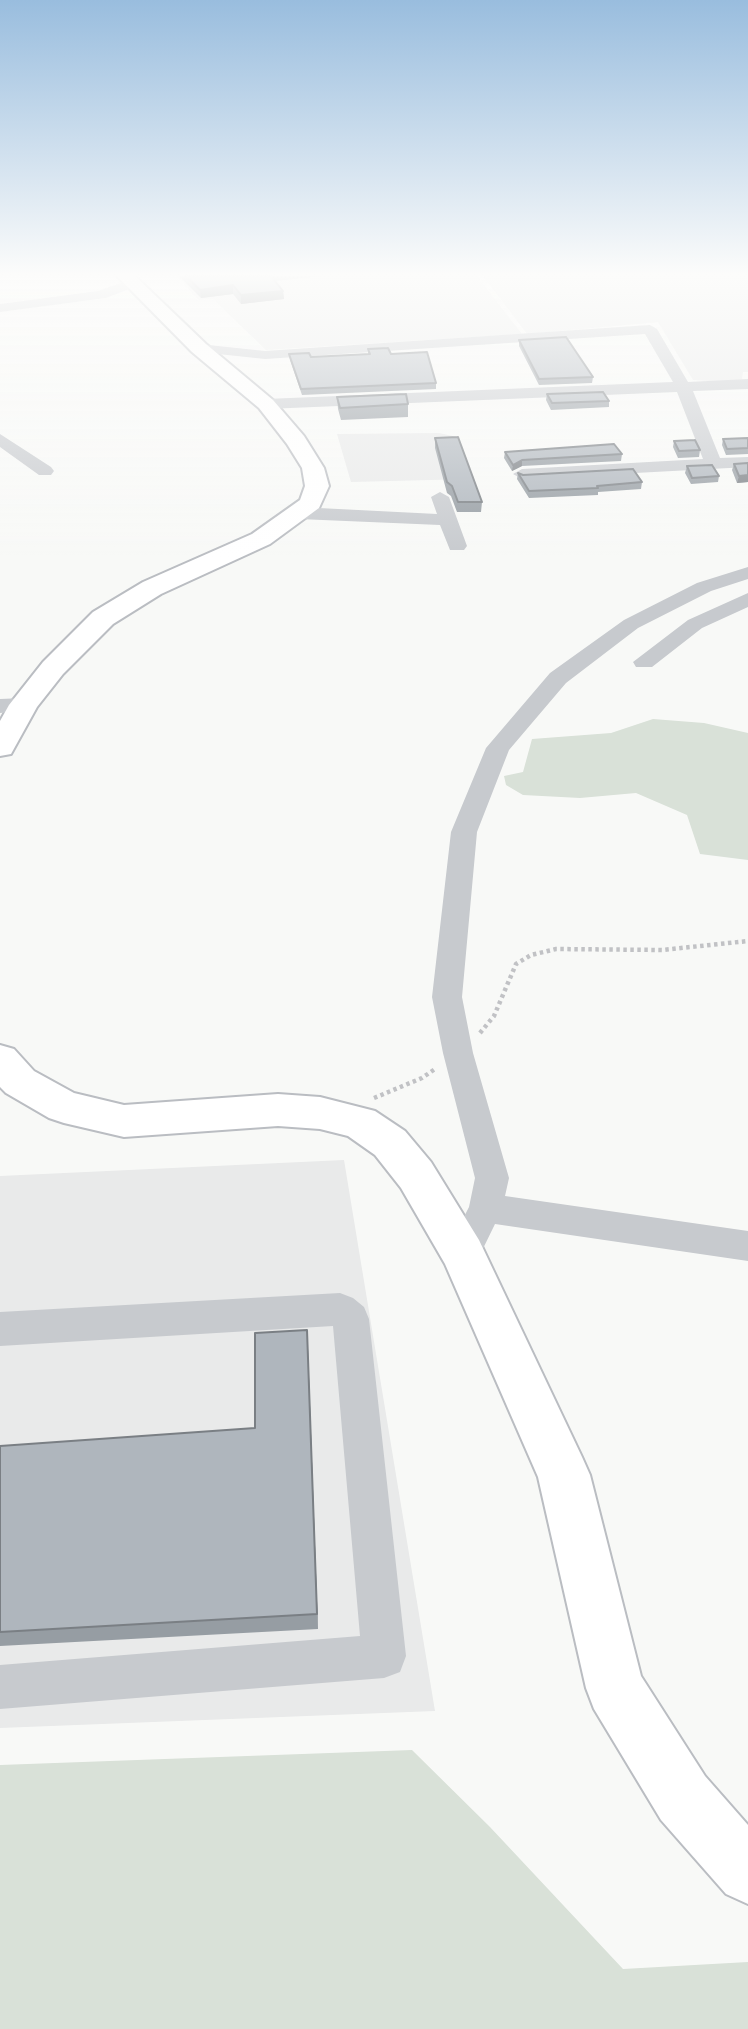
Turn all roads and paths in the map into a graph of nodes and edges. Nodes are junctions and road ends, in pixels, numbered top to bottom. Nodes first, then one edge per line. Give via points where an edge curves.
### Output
1 (227, 371) edge
2 (674, 371) edge
3 (748, 384) edge
4 (683, 386) junction
5 (266, 404) junction
6 (0, 439) edge
7 (748, 462) edge
8 (713, 464) junction
9 (45, 471) dead end
10 (522, 474) edge
11 (440, 497) dead end
12 (296, 515) junction
13 (447, 520) junction
14 (457, 547) dead end
15 (748, 573) edge
16 (748, 599) edge
17 (644, 662) dead end
18 (12, 705) edge
19 (0, 747) edge
20 (748, 942) edge
21 (458, 1053) junction
22 (3, 1066) edge
23 (320, 1113) junction
24 (475, 1231) junction
25 (748, 1246) edge
26 (0, 1329) edge
27 (0, 1687) edge
28 (748, 1872) edge

1 - 5 main road
2 - 4 street
3 - 4 street
4 - 5 street
4 - 8 street
5 - 12 main road via 313,468 317,486 310,503
6 - 9 street
7 - 8 street
8 - 10 street
11 - 13 street
12 - 13 street
12 - 18 main road via 261,540 152,588 103,618
13 - 14 street
15 - 21 street via 704,587 631,624 558,678 498,748 464,832 447,997
16 - 17 street via 695,624
18 - 19 main road
20 - 21 path via 662,950 556,949 531,955 516,964 494,1016
21 - 23 path via 393,1091
21 - 24 street via 492,1178
22 - 23 main road via 20,1082 64,1107 124,1121 278,1110
23 - 24 main road via 360,1123 390,1143 415,1175
24 - 25 street
24 - 28 main road via 564,1475 615,1688 683,1798
26 - 27 street via 340,1308 351,1319 384,1656

